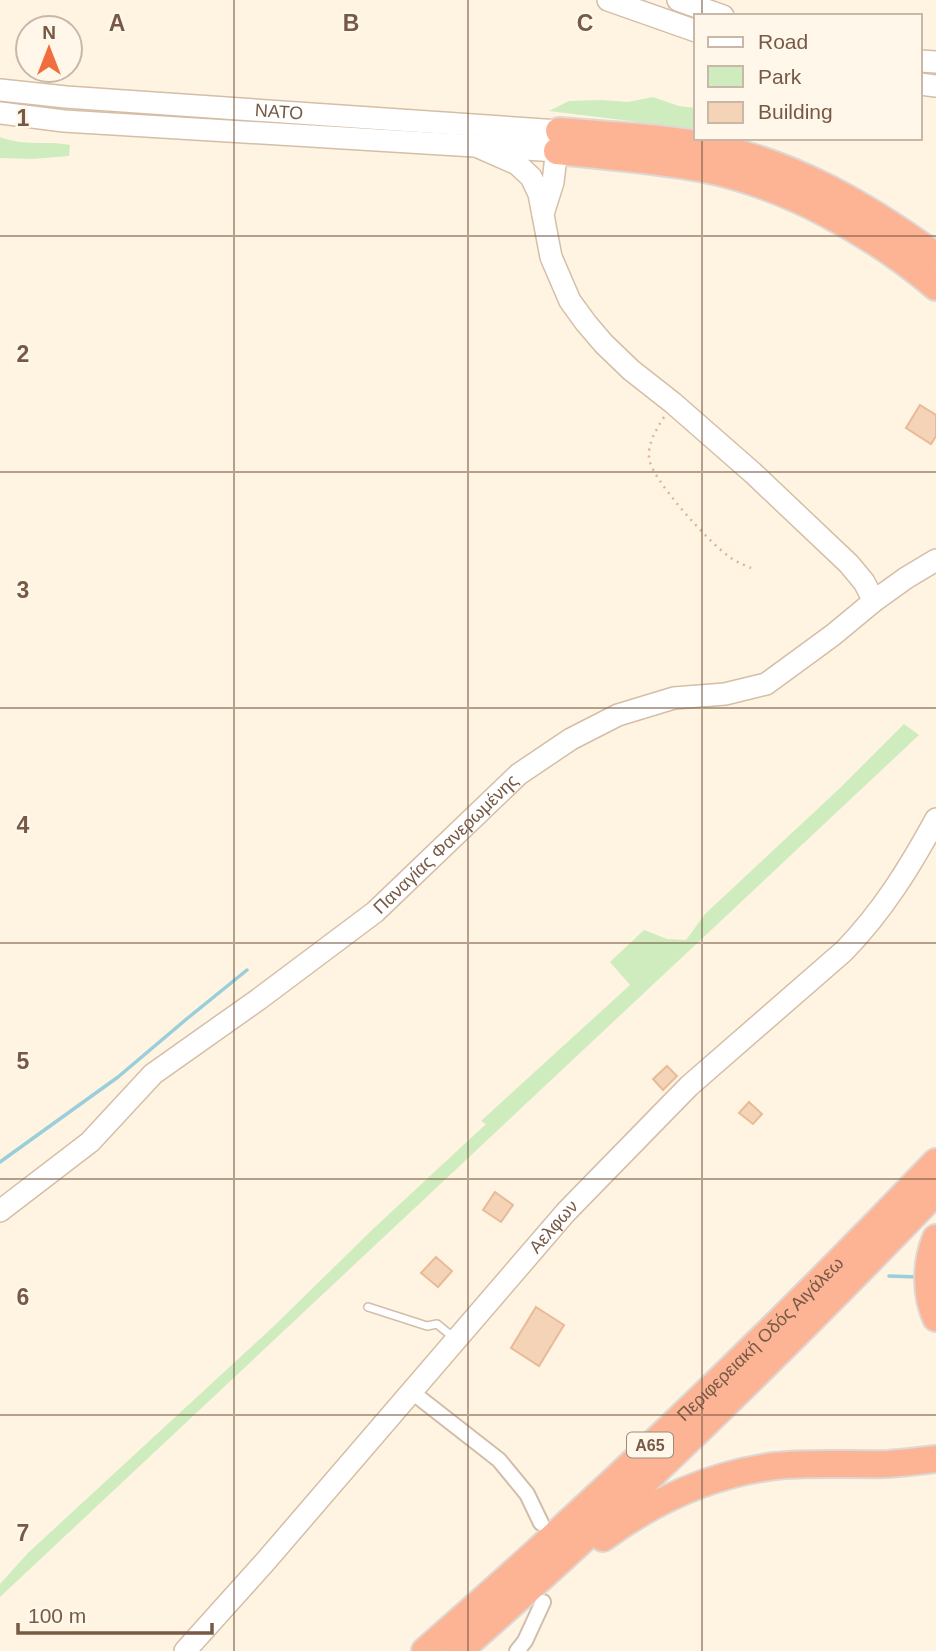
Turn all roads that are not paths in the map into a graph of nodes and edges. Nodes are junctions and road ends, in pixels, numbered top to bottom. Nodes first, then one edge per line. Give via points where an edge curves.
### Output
1 (608, 0) edge
2 (678, 0) edge
3 (717, 14) edge
4 (694, 30) edge
5 (0, 90) edge
6 (0, 113) edge
7 (549, 141) junction
8 (476, 146) junction
9 (541, 204) junction
10 (936, 256) edge
11 (936, 287) edge
12 (936, 560) edge
13 (874, 601) junction
14 (936, 819) edge
15 (935, 1162) edge
16 (936, 1192) edge
17 (0, 1212) edge
18 (936, 1238) edge
19 (368, 1307) dead end
20 (936, 1318) edge
21 (457, 1339) junction
22 (412, 1392) junction
23 (936, 1459) edge
24 (541, 1523) dead end
25 (572, 1549) junction
26 (543, 1602) dead end
27 (185, 1651) edge
28 (425, 1651) edge
29 (458, 1651) edge
30 (517, 1651) edge

1 - 4 main road
2 - 3 main road
5 - 7 main road, ΝΑΤΟ
6 - 8 main road, ΝΑΤΟ via 64,121
7 - 8 main road, ΝΑΤΟ
7 - 9 main road via 553,182
7 - 10 highway via 652,139 713,147 771,164 823,186 895,226
7 - 11 highway via 708,170 764,186 814,207 881,245
8 - 9 main road via 525,170 536,185
9 - 13 main road via 555,267 570,301 604,345 753,473 849,564
12 - 13 main road, Παναγίας Φανερωμένης
13 - 17 main road, Παναγίας Φανερωμένης via 766,684 725,694 674,698 618,715 519,774 375,912 153,1074 90,1142
14 - 21 main road, Αελφων via 866,928 689,1086 566,1212
15 - 28 highway, Περιφερειακή Οδός Αιγάλεω / Α65 via 729,1371
16 - 25 highway, Περιφερειακή Οδός Αιγάλεω / Α65 via 755,1376
18 - 20 highway via 928,1273
19 - 21 lane via 427,1326 437,1324
21 - 22 main road, Αελφων
22 - 24 street via 499,1460 527,1494
22 - 27 main road, Αελφων
23 - 25 highway via 776,1466 735,1474 690,1488 625,1521 599,1541
25 - 29 highway, Περιφερειακή Οδός Αιγάλεω / Α65
26 - 30 street

